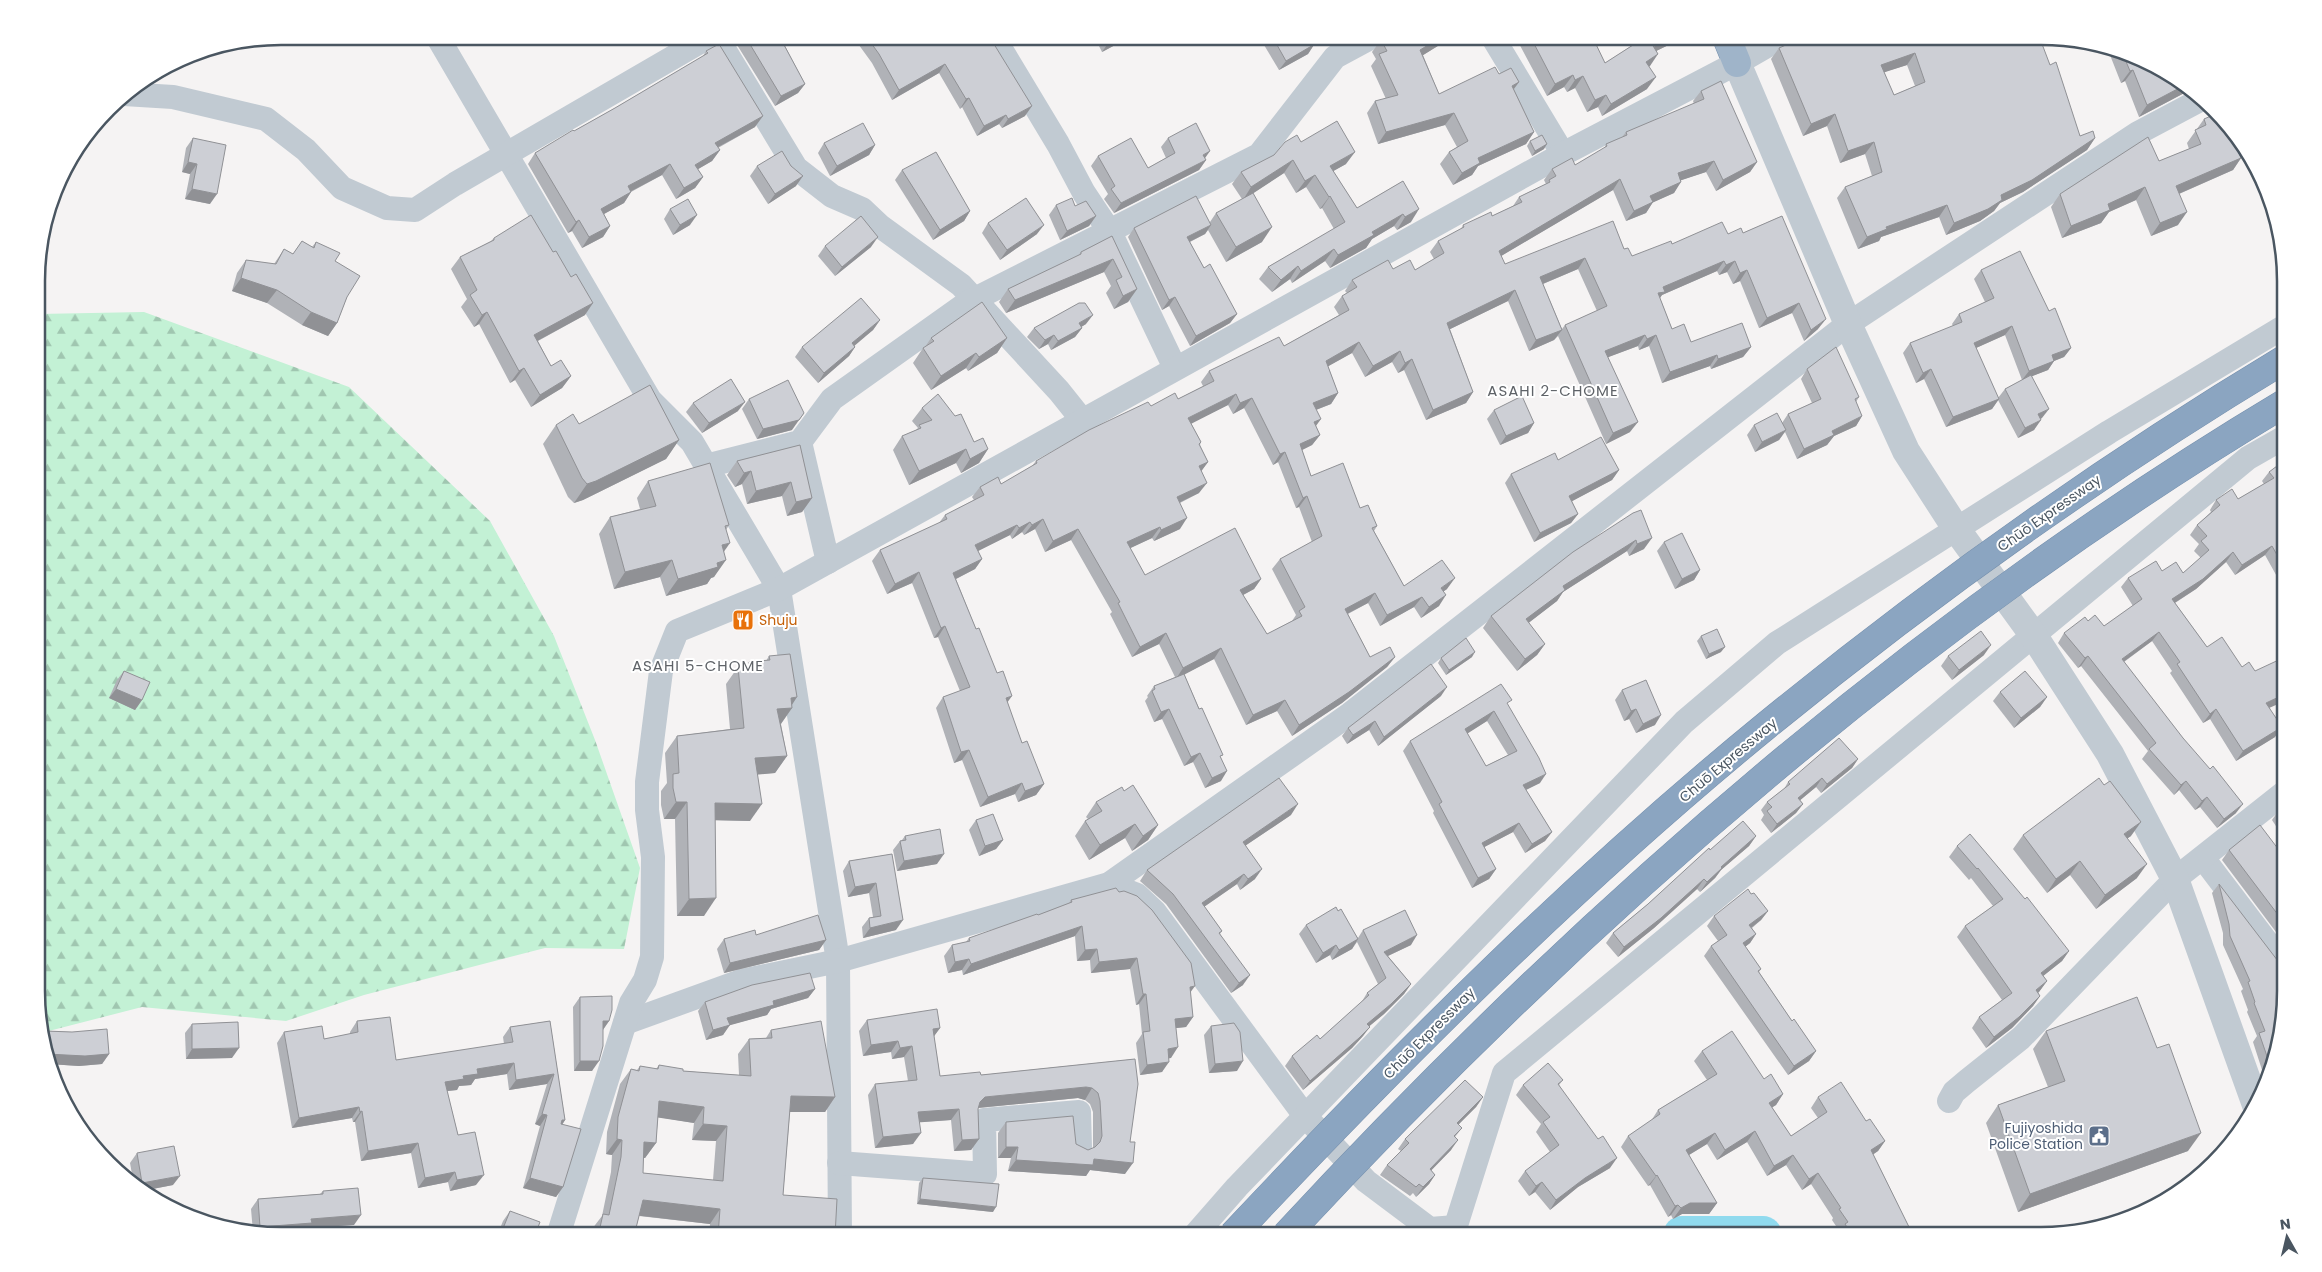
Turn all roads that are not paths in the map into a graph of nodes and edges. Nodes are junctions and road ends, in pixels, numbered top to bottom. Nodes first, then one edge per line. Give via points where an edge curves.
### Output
1 (442, 45) edge
2 (695, 45) edge
3 (721, 45) edge
4 (998, 45) edge
5 (1357, 45) edge
6 (1497, 45) edge
7 (1730, 45) edge
8 (1768, 45) edge
9 (1737, 63) junction
10 (136, 95) edge
11 (2195, 103) edge
12 (1563, 154) junction
13 (506, 155) junction
14 (1110, 232) junction
15 (973, 300) junction
16 (1848, 324) junction
17 (2277, 331) edge
18 (2277, 364) edge
19 (1176, 368) junction
20 (2277, 408) edge
21 (1082, 421) junction
22 (800, 442) junction
23 (2277, 442) edge
24 (706, 466) junction
25 (1957, 530) junction
26 (828, 562) junction
27 (779, 589) junction
28 (2034, 636) junction
29 (2277, 798) edge
30 (2203, 858) junction
31 (2175, 879) junction
32 (1110, 884) junction
33 (2277, 955) edge
34 (838, 961) junction
35 (625, 1023) junction
36 (2252, 1096) edge
37 (1949, 1101) dead end
38 (1305, 1116) junction
39 (1080, 1146) edge
40 (839, 1163) junction
41 (561, 1227) edge
42 (840, 1227) edge
43 (1201, 1227) edge
44 (1241, 1227) edge
45 (1294, 1227) edge
46 (1427, 1227) edge
47 (1456, 1227) edge

1 - 13 street
2 - 13 street
3 - 15 street via 796,168 832,196 862,209 880,226 961,285
4 - 14 street
5 - 14 street via 1334,57 1259,155
6 - 12 street
7 - 9 highway
8 - 9 street
9 - 12 street
9 - 16 street
10 - 13 street via 173,97 266,119 306,150 342,188 387,208 415,210
11 - 16 street via 2138,133
12 - 19 street
13 - 24 street via 650,400 692,442
14 - 15 street
14 - 19 street
15 - 21 street via 1059,391
15 - 22 street via 832,398
16 - 25 street via 1906,450
16 - 32 street via 1350,714
17 - 25 street via 2109,432
18 - 44 highway, Chūō Expressway, bridge via 2085,486 1912,611 1766,726 1611,860 1470,992 1338,1123
19 - 21 street
20 - 45 highway, bridge via 2101,520 1932,642 1787,758 1628,895 1503,1012 1364,1150
21 - 26 street
22 - 24 street
22 - 26 street
23 - 28 street via 2248,458
24 - 27 street
25 - 28 street
25 - 38 street via 1777,643 1684,722
26 - 27 street
27 - 34 street
27 - 35 street via 677,631 661,671 647,782 653,857 652,957
28 - 31 street via 2110,754
28 - 47 street via 1504,1073
29 - 30 street
30 - 31 street
30 - 33 street
31 - 36 street
31 - 37 street via 2021,1038 1966,1081
32 - 34 street
32 - 38 street via 1137,895 1155,912
34 - 35 street via 742,981
34 - 40 street
35 - 41 street
38 - 43 street
38 - 46 street via 1366,1181
39 - 40 street via 1078,1112 984,1120 985,1174
40 - 42 street

